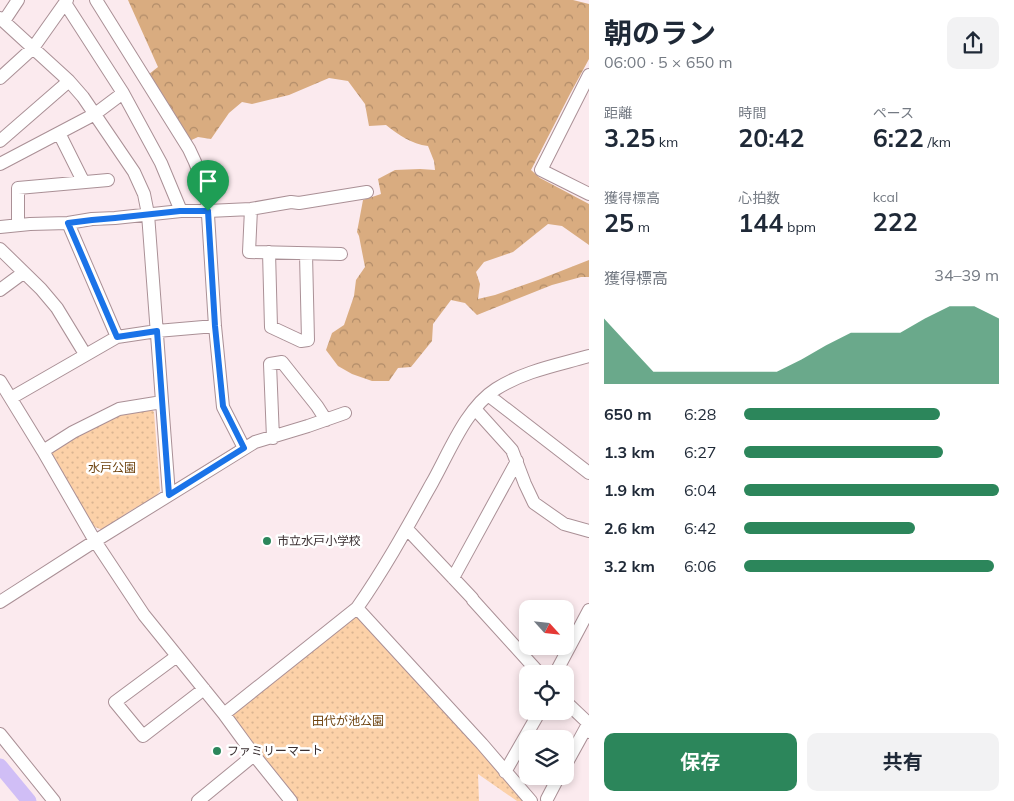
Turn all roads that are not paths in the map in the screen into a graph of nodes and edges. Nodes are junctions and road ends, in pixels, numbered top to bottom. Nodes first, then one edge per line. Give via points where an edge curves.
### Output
1 (18, 0) edge
2 (96, 0) edge
3 (66, 2) edge
4 (2, 19) edge
5 (33, 48) junction
6 (589, 75) edge
7 (0, 78) edge
8 (69, 81) junction
9 (123, 93) junction
10 (95, 114) junction
11 (60, 133) junction
12 (0, 141) edge
13 (0, 164) edge
14 (108, 180) dead end
15 (83, 182) junction
16 (367, 192) dead end
17 (589, 194) edge
18 (251, 209) junction
19 (180, 211) junction
20 (208, 211) junction
21 (148, 214) junction
22 (68, 223) junction
23 (18, 225) junction
24 (0, 227) edge
25 (0, 249) edge
26 (269, 252) junction
27 (306, 254) junction
28 (341, 254) dead end
29 (23, 272) junction
30 (0, 290) edge
31 (215, 326) junction
32 (157, 331) junction
33 (117, 337) junction
34 (85, 354) junction
35 (589, 356) edge
36 (0, 381) edge
37 (488, 395) junction
38 (11, 398) junction
39 (162, 402) junction
40 (475, 409) junction
41 (345, 413) dead end
42 (326, 420) junction
43 (272, 438) junction
44 (244, 448) junction
45 (43, 451) junction
46 (517, 461) junction
47 (588, 471) edge
48 (169, 495) junction
49 (407, 529) junction
50 (589, 531) edge
51 (95, 541) junction
52 (453, 578) junction
53 (0, 602) edge
54 (357, 608) junction
55 (589, 610) edge
56 (178, 656) junction
57 (532, 665) edge
58 (559, 665) edge
59 (204, 689) junction
60 (574, 710) edge
61 (224, 714) junction
62 (535, 720) edge
63 (588, 729) edge
64 (0, 734) edge
65 (574, 752) edge
66 (254, 755) junction
67 (505, 772) junction
68 (554, 785) edge
69 (547, 799) dead end
70 (54, 801) edge
71 (198, 801) edge
72 (291, 801) edge
73 (531, 801) edge

1 - 4 street
2 - 20 street via 189,149 203,184
3 - 5 street
3 - 9 street
4 - 5 street
5 - 7 street
5 - 8 street
6 - 17 street via 541,170
8 - 10 street
8 - 12 street
9 - 10 street
9 - 19 street via 161,163
10 - 11 street
10 - 21 street via 134,172 144,194
11 - 13 street
11 - 15 street
14 - 15 street
15 - 23 street via 18,188
16 - 18 street
18 - 20 street
18 - 26 street via 249,252
19 - 20 street
19 - 21 street
20 - 31 street
21 - 22 street
21 - 32 street
22 - 23 street
22 - 33 street
23 - 24 street
25 - 29 street
26 - 27 street
26 - 27 street via 271,327 301,341 308,340
27 - 28 street
29 - 30 street
29 - 34 street via 56,308
31 - 32 street
31 - 44 street via 223,406
32 - 33 street
32 - 39 street
33 - 34 street
34 - 38 street
35 - 37 street via 528,373
36 - 38 street
37 - 40 street
37 - 47 street
38 - 45 street
39 - 45 street via 119,409
39 - 48 street
40 - 46 street via 512,450
40 - 49 street
41 - 42 street
42 - 43 street
42 - 43 street via 282,362 270,364
43 - 44 street
44 - 48 street
45 - 51 street
46 - 50 street via 534,502 564,524
46 - 52 street
48 - 51 street
49 - 52 street
49 - 54 street
51 - 53 street
51 - 56 street via 144,615
52 - 57 street
54 - 61 street
54 - 67 street
55 - 58 street
56 - 59 street
56 - 59 street via 115,702 143,736
59 - 61 street
60 - 63 street via 586,721
61 - 66 street
62 - 67 street
63 - 65 street
64 - 70 street
66 - 71 street
66 - 72 street
67 - 73 street
68 - 69 street

